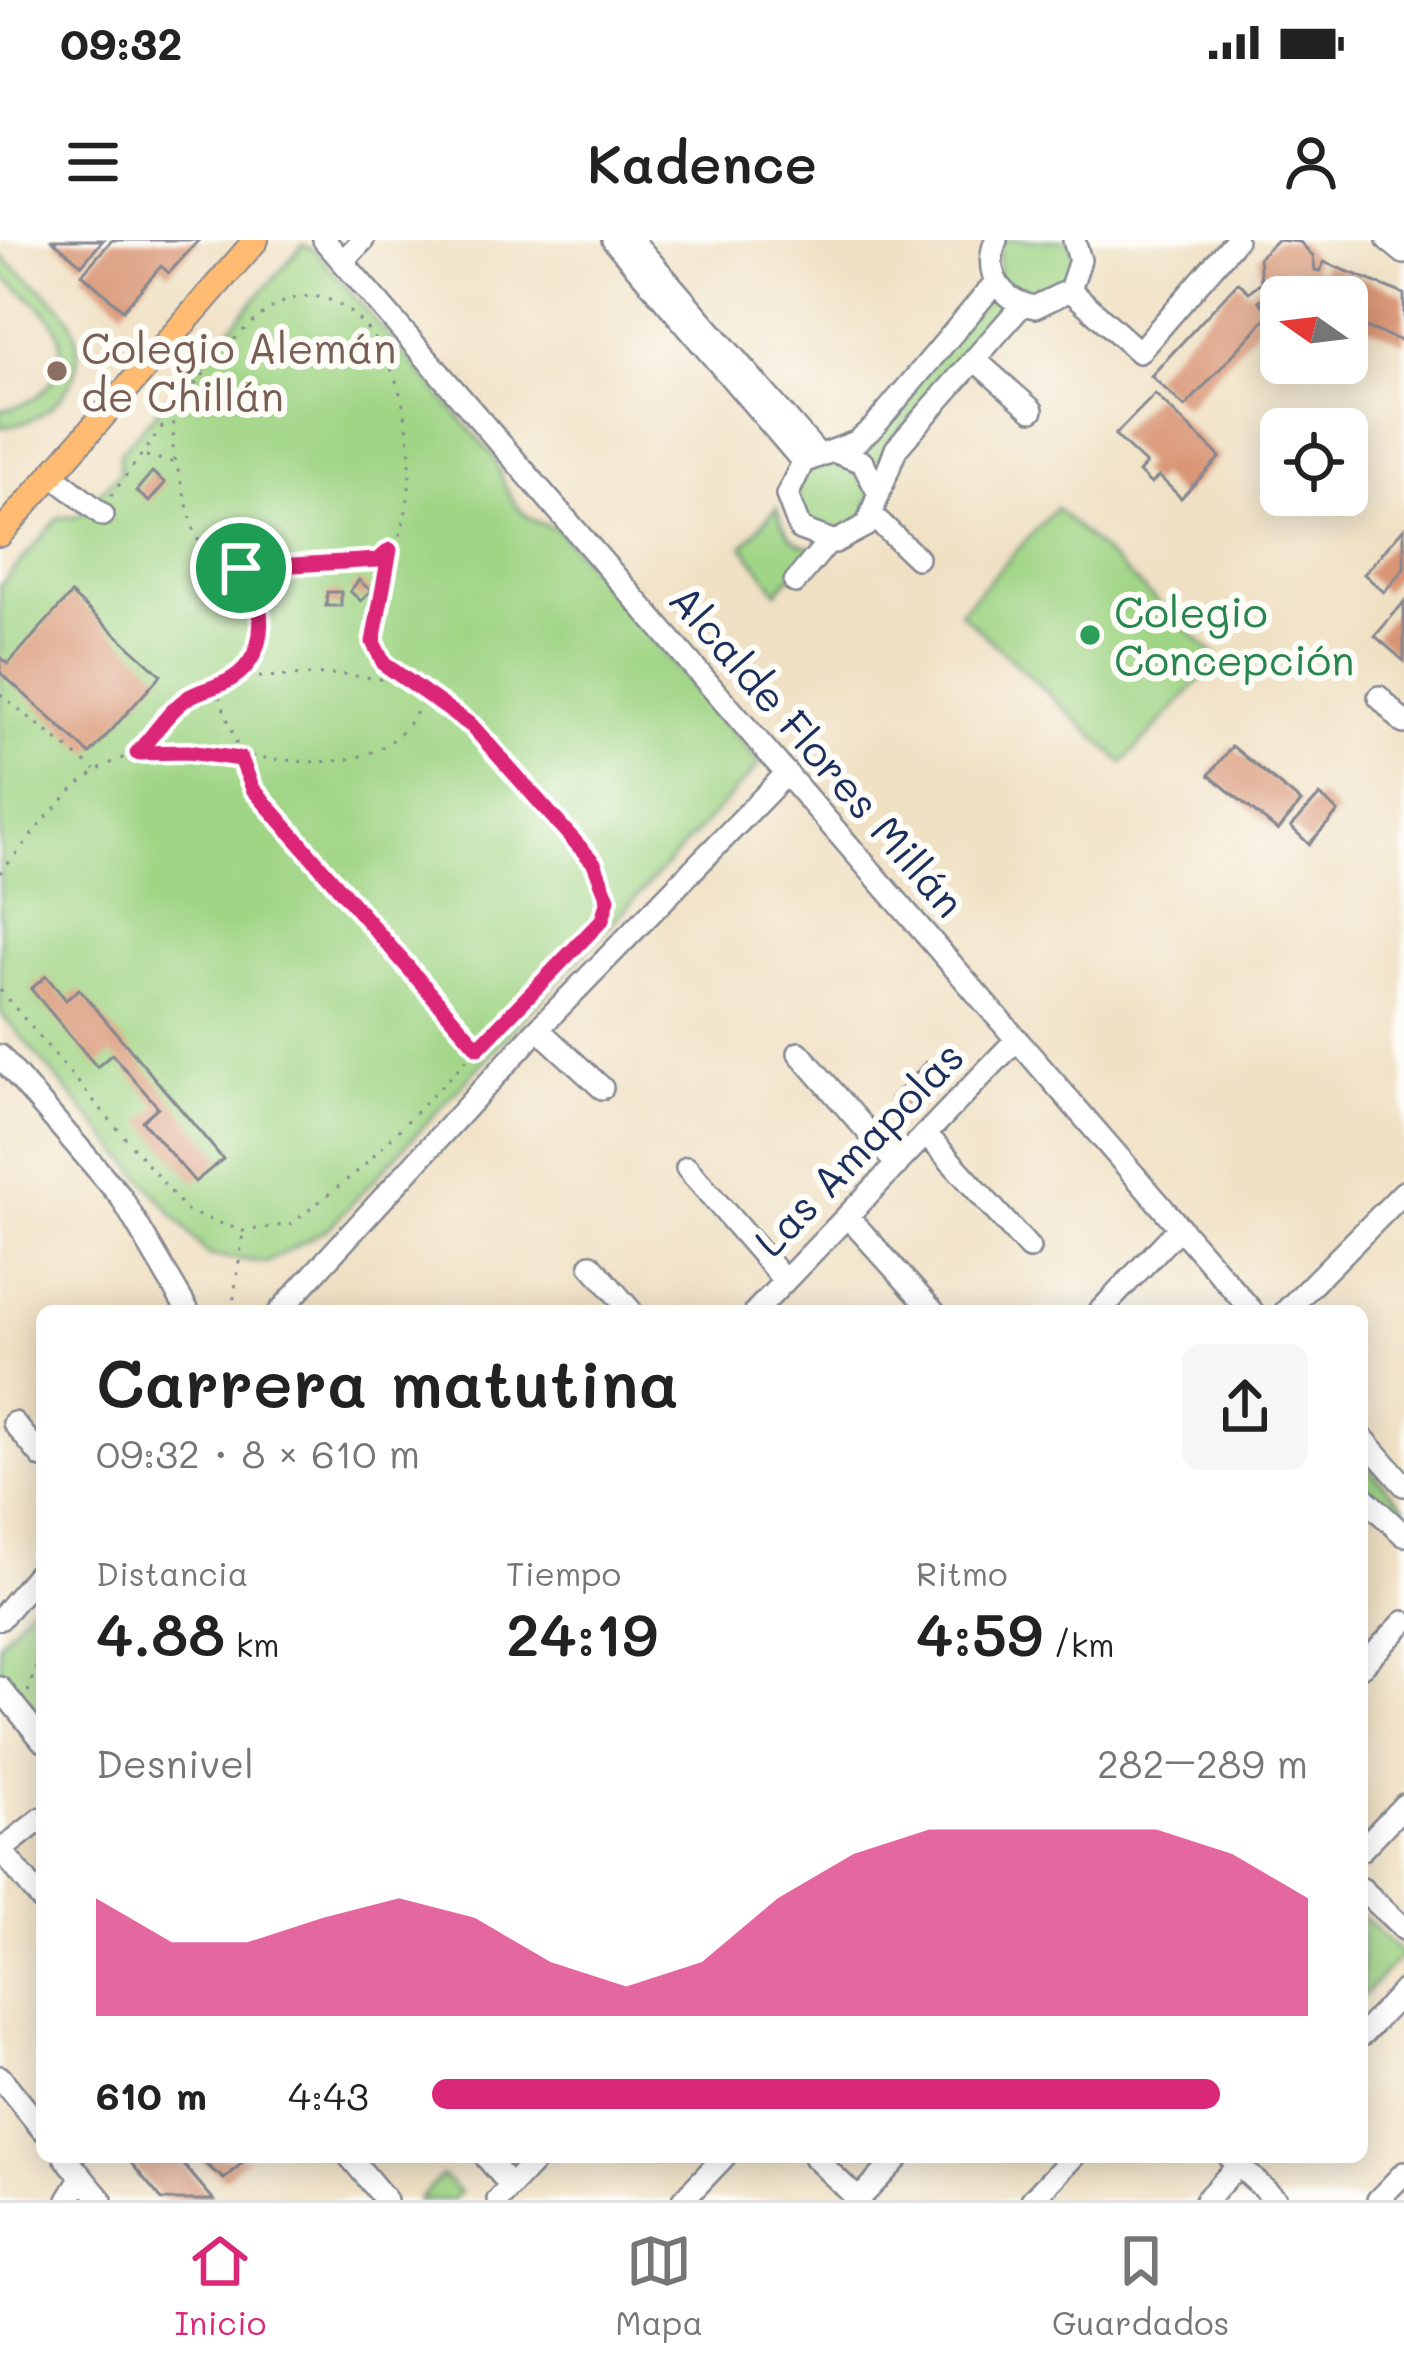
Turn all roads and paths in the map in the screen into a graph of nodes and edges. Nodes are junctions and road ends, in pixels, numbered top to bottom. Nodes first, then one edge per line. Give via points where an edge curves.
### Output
1 (256, 240) edge
2 (325, 240) edge
3 (363, 240) edge
4 (613, 240) edge
5 (632, 240) edge
6 (996, 240) edge
7 (1236, 240) edge
8 (1388, 240) edge
9 (1077, 242) edge
10 (1404, 253) edge
11 (343, 261) junction
12 (995, 283) junction
13 (1070, 290) junction
14 (1022, 305) junction
15 (974, 359) junction
16 (174, 410) junction
17 (1032, 410) dead end
18 (144, 455) junction
19 (817, 455) junction
20 (176, 463) junction
21 (52, 475) junction
22 (877, 490) junction
23 (100, 513) joint
24 (872, 515) junction
25 (0, 534) edge
26 (829, 541) junction
27 (390, 550) junction
28 (917, 558) dead end
29 (241, 568) junction
30 (795, 582) dead end
31 (233, 678) junction
32 (410, 683) junction
33 (215, 685) junction
34 (0, 694) edge
35 (426, 694) junction
36 (1379, 697) dead end
37 (1404, 723) edge
38 (137, 753) junction
39 (241, 759) junction
40 (96, 771) junction
41 (787, 773) junction
42 (0, 873) edge
43 (0, 990) edge
44 (538, 1029) junction
45 (1017, 1039) junction
46 (478, 1048) junction
47 (800, 1053) dead end
48 (3, 1067) edge
49 (602, 1088) dead end
50 (926, 1134) junction
51 (897, 1165) junction
52 (687, 1168) dead end
53 (1404, 1192) edge
54 (847, 1216) junction
55 (1180, 1227) junction
56 (243, 1231) junction
57 (1029, 1248) dead end
58 (591, 1265) dead end
59 (773, 1300) edge
60 (185, 1305) edge
61 (233, 1305) edge
62 (285, 1305) edge
63 (626, 1305) edge
64 (928, 1305) edge
65 (1106, 1305) edge
66 (1247, 1305) edge
67 (1292, 1305) edge
68 (14, 1424) dead end
69 (1368, 1444) edge
70 (36, 1450) edge
71 (1404, 1485) edge
72 (1368, 1502) edge
73 (1404, 1535) edge
74 (36, 1576) edge
75 (0, 1619) edge
76 (1404, 1622) edge
77 (1368, 1660) edge
78 (36, 1671) edge
79 (0, 1688) edge
80 (16, 1708) junction
81 (36, 1733) edge
82 (1404, 1805) edge
83 (36, 1823) edge
84 (1368, 1844) edge
85 (1, 1850) edge
86 (36, 1893) edge
87 (1368, 1895) edge
88 (1404, 1928) edge
89 (1404, 1990) edge
90 (1368, 2029) edge
91 (0, 2077) edge
92 (36, 2121) edge
93 (70, 2163) edge
94 (355, 2163) edge
95 (489, 2163) edge
96 (532, 2163) edge
97 (718, 2163) edge
98 (820, 2163) edge
99 (893, 2163) edge
100 (1067, 2163) edge
101 (1237, 2163) edge
102 (1242, 2163) edge
103 (1404, 2173) edge
104 (93, 2193) edge
105 (504, 2193) edge
106 (68, 2200) edge
107 (386, 2200) edge
108 (683, 2200) edge
109 (859, 2200) edge
110 (1032, 2200) edge
111 (1206, 2200) edge
112 (1276, 2200) edge
113 (1378, 2200) edge

1 - 21 main road
2 - 11 street, Alcalde Flores Millán
3 - 11 street
4 - 19 street
5 - 19 street
6 - 12 street
7 - 13 street via 1139,352
8 - 10 street
9 - 13 street
11 - 41 street, Alcalde Flores Millán
12 - 14 street
12 - 19 street via 873,428
13 - 14 street via 1048,305
14 - 15 street
15 - 17 street
15 - 22 street via 896,449
16 - 18 path
16 - 20 path
16 - 27 path via 255,319 285,300 308,294 346,308 368,328 397,381 408,495
18 - 20 path
18 - 23 path
19 - 22 street via 862,462
19 - 26 street via 787,495 800,529
20 - 29 path via 196,538
21 - 23 street
21 - 25 main road
22 - 24 street
24 - 26 street via 852,537
24 - 28 street
26 - 30 street
27 - 29 path via 378,560
27 - 32 path via 373,642 384,664
29 - 31 path via 262,614 253,657
31 - 32 path via 338,674
31 - 33 path
32 - 35 path
33 - 38 path via 187,698
33 - 39 path
34 - 40 path
35 - 39 path via 413,724 370,758
35 - 46 path via 472,726 541,801 594,863 608,899 602,920
36 - 37 street
38 - 39 path
38 - 40 path
39 - 46 path via 253,789
40 - 42 path
41 - 44 street
41 - 45 street, Alcalde Flores Millán
43 - 56 path via 188,1212
44 - 49 street
44 - 62 street
45 - 50 street, Las Amapolas
45 - 55 street, Alcalde Flores Millán
46 - 56 path via 363,1167 291,1224
47 - 51 street
48 - 60 street via 122,1197
50 - 51 street, Las Amapolas
50 - 57 street
51 - 54 street, Las Amapolas
52 - 59 street
53 - 67 street
54 - 59 street, Las Amapolas
54 - 64 street
55 - 65 street
55 - 66 street, Alcalde Flores Millán
56 - 61 path
58 - 63 street
68 - 70 street
69 - 71 street
72 - 73 street
74 - 75 street
76 - 77 street
78 - 80 path
79 - 80 street
80 - 81 street
82 - 84 street
83 - 85 street
85 - 86 street
87 - 88 street
89 - 90 street
91 - 92 street
93 - 104 street
94 - 107 street
95 - 105 street
96 - 105 street
97 - 108 street
98 - 109 street
99 - 109 street
100 - 110 street
101 - 111 street
102 - 112 street
103 - 113 street
104 - 106 street

